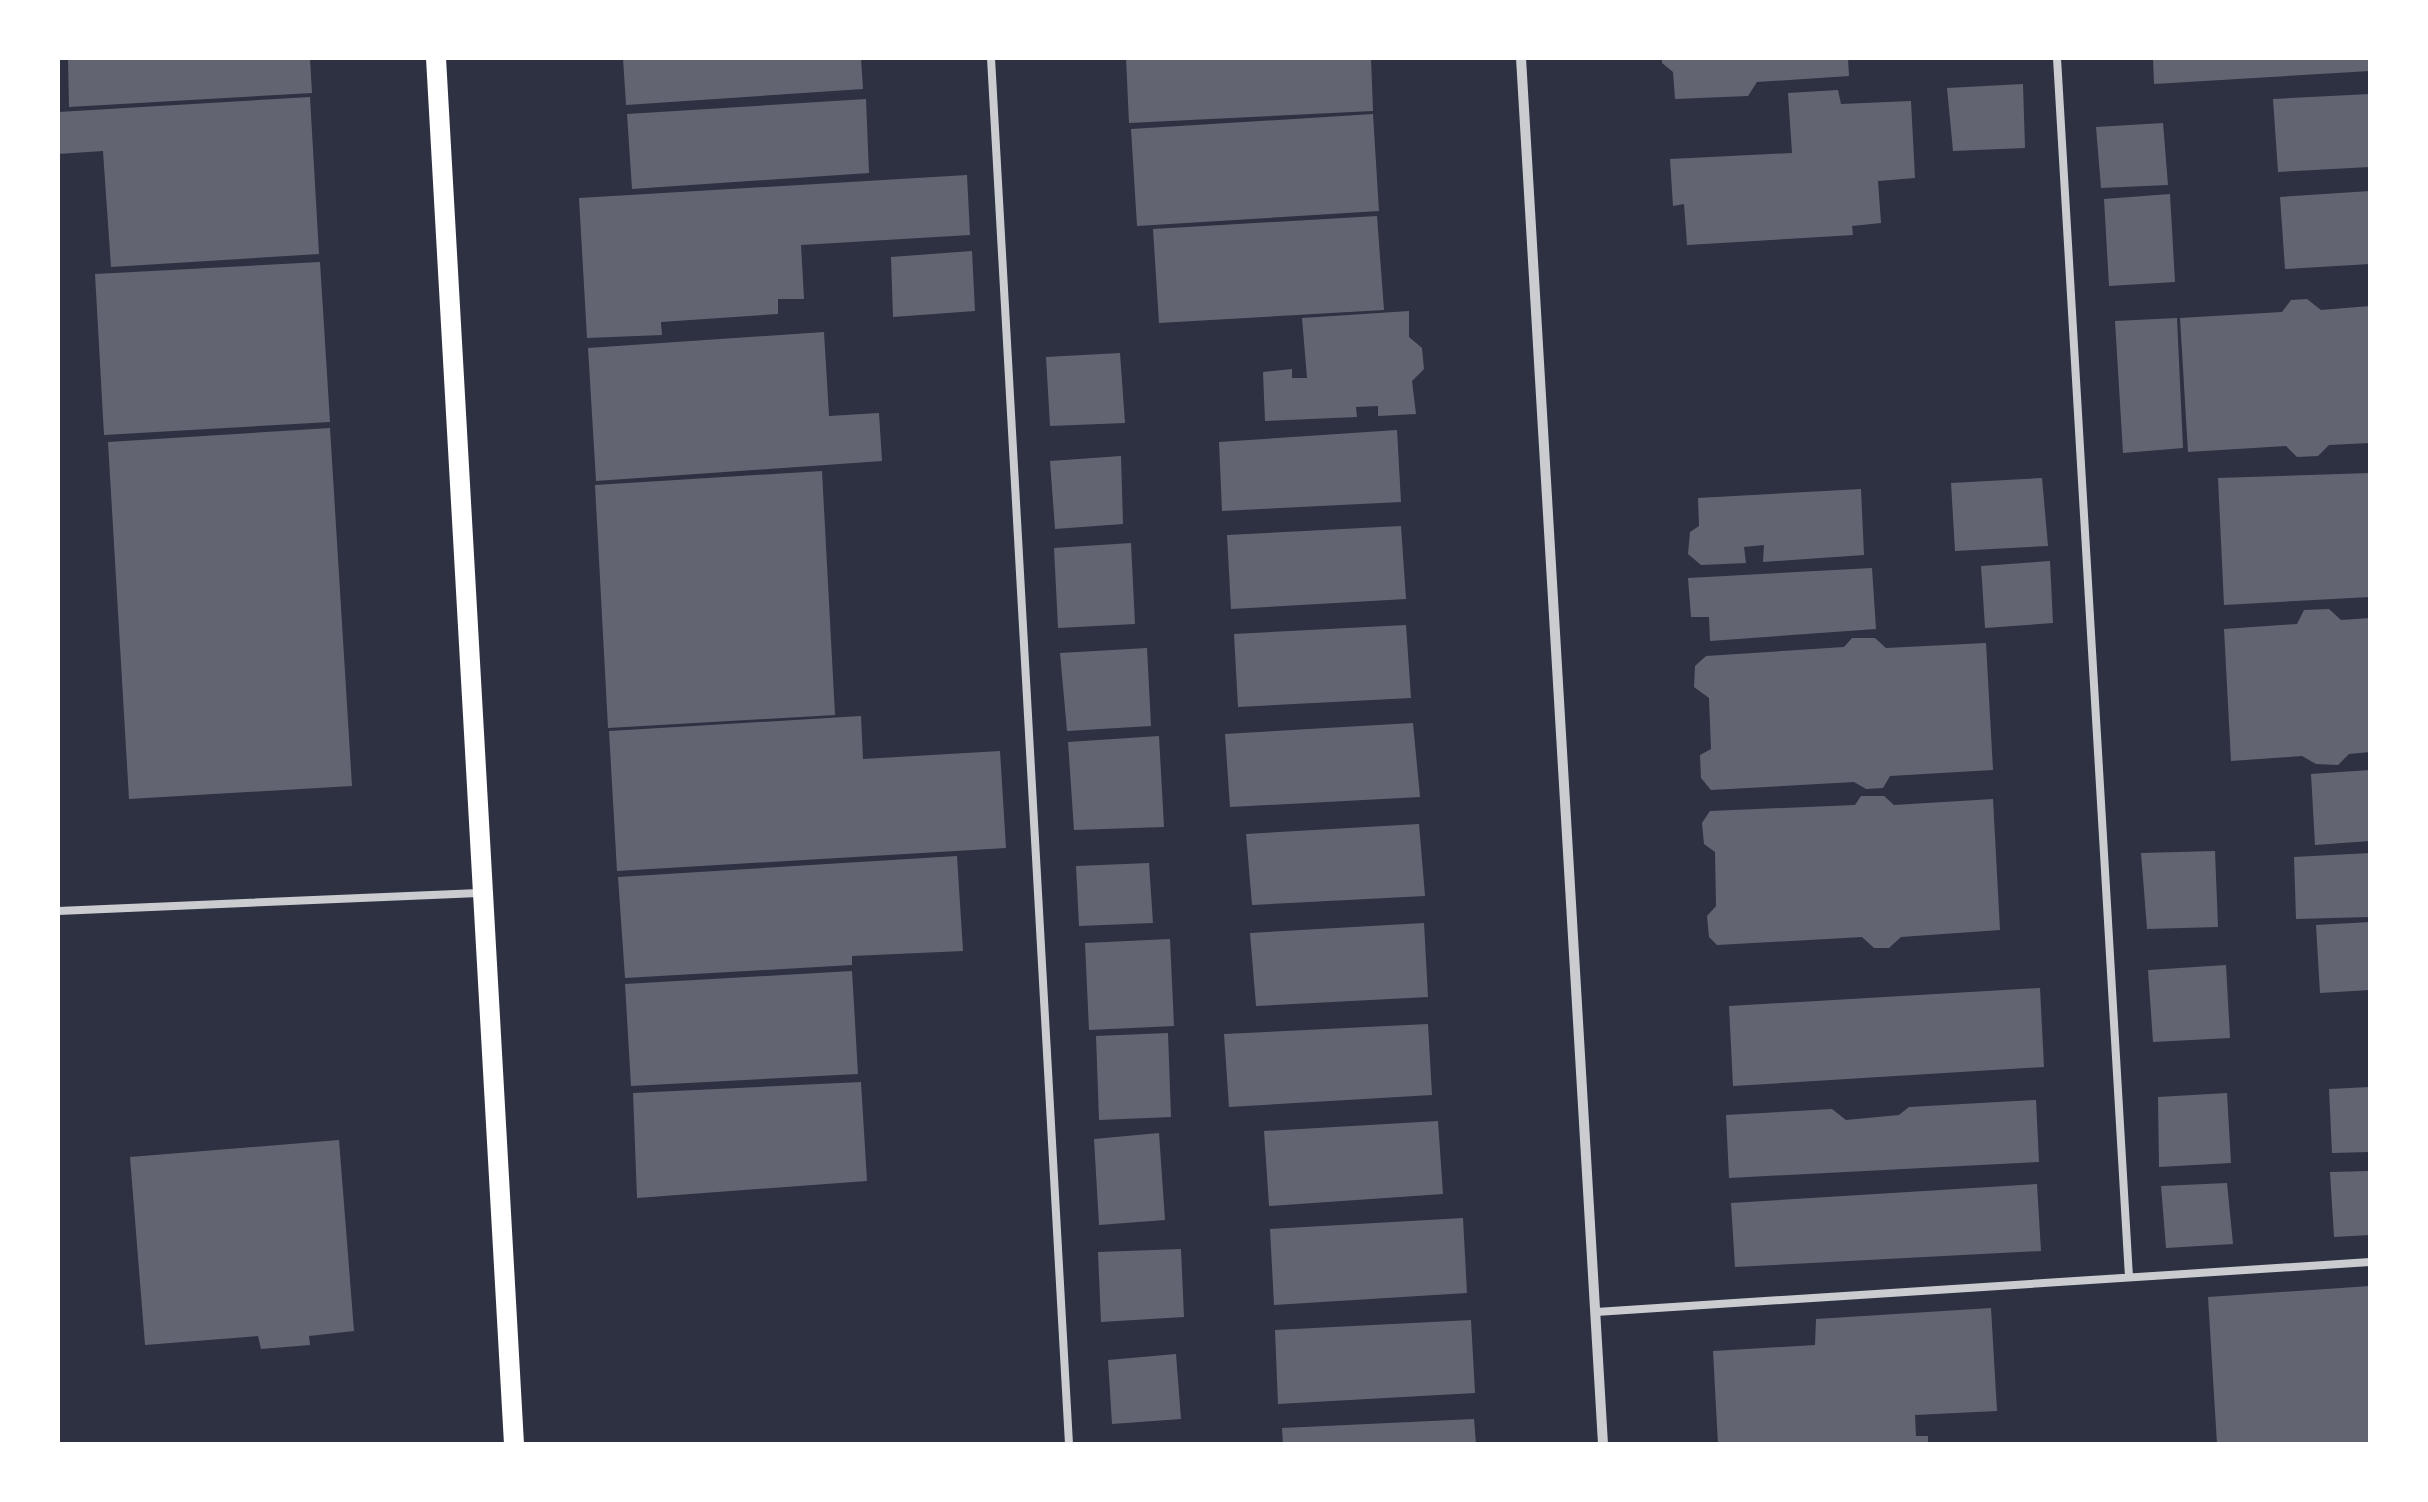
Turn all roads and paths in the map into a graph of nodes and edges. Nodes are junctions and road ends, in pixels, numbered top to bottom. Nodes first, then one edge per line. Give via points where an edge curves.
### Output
1 (436, 58) edge
2 (991, 58) edge
3 (1521, 58) edge
4 (2057, 58) edge
5 (484, 893) junction
6 (58, 911) edge
7 (2370, 1262) edge
8 (2130, 1278) junction
9 (1596, 1312) junction
10 (514, 1444) edge
11 (1070, 1444) edge
12 (1603, 1444) edge

1 - 5 main road
2 - 11 lane
3 - 9 street
4 - 8 lane
5 - 6 lane
5 - 10 main road
7 - 8 lane
8 - 9 lane
9 - 12 street

